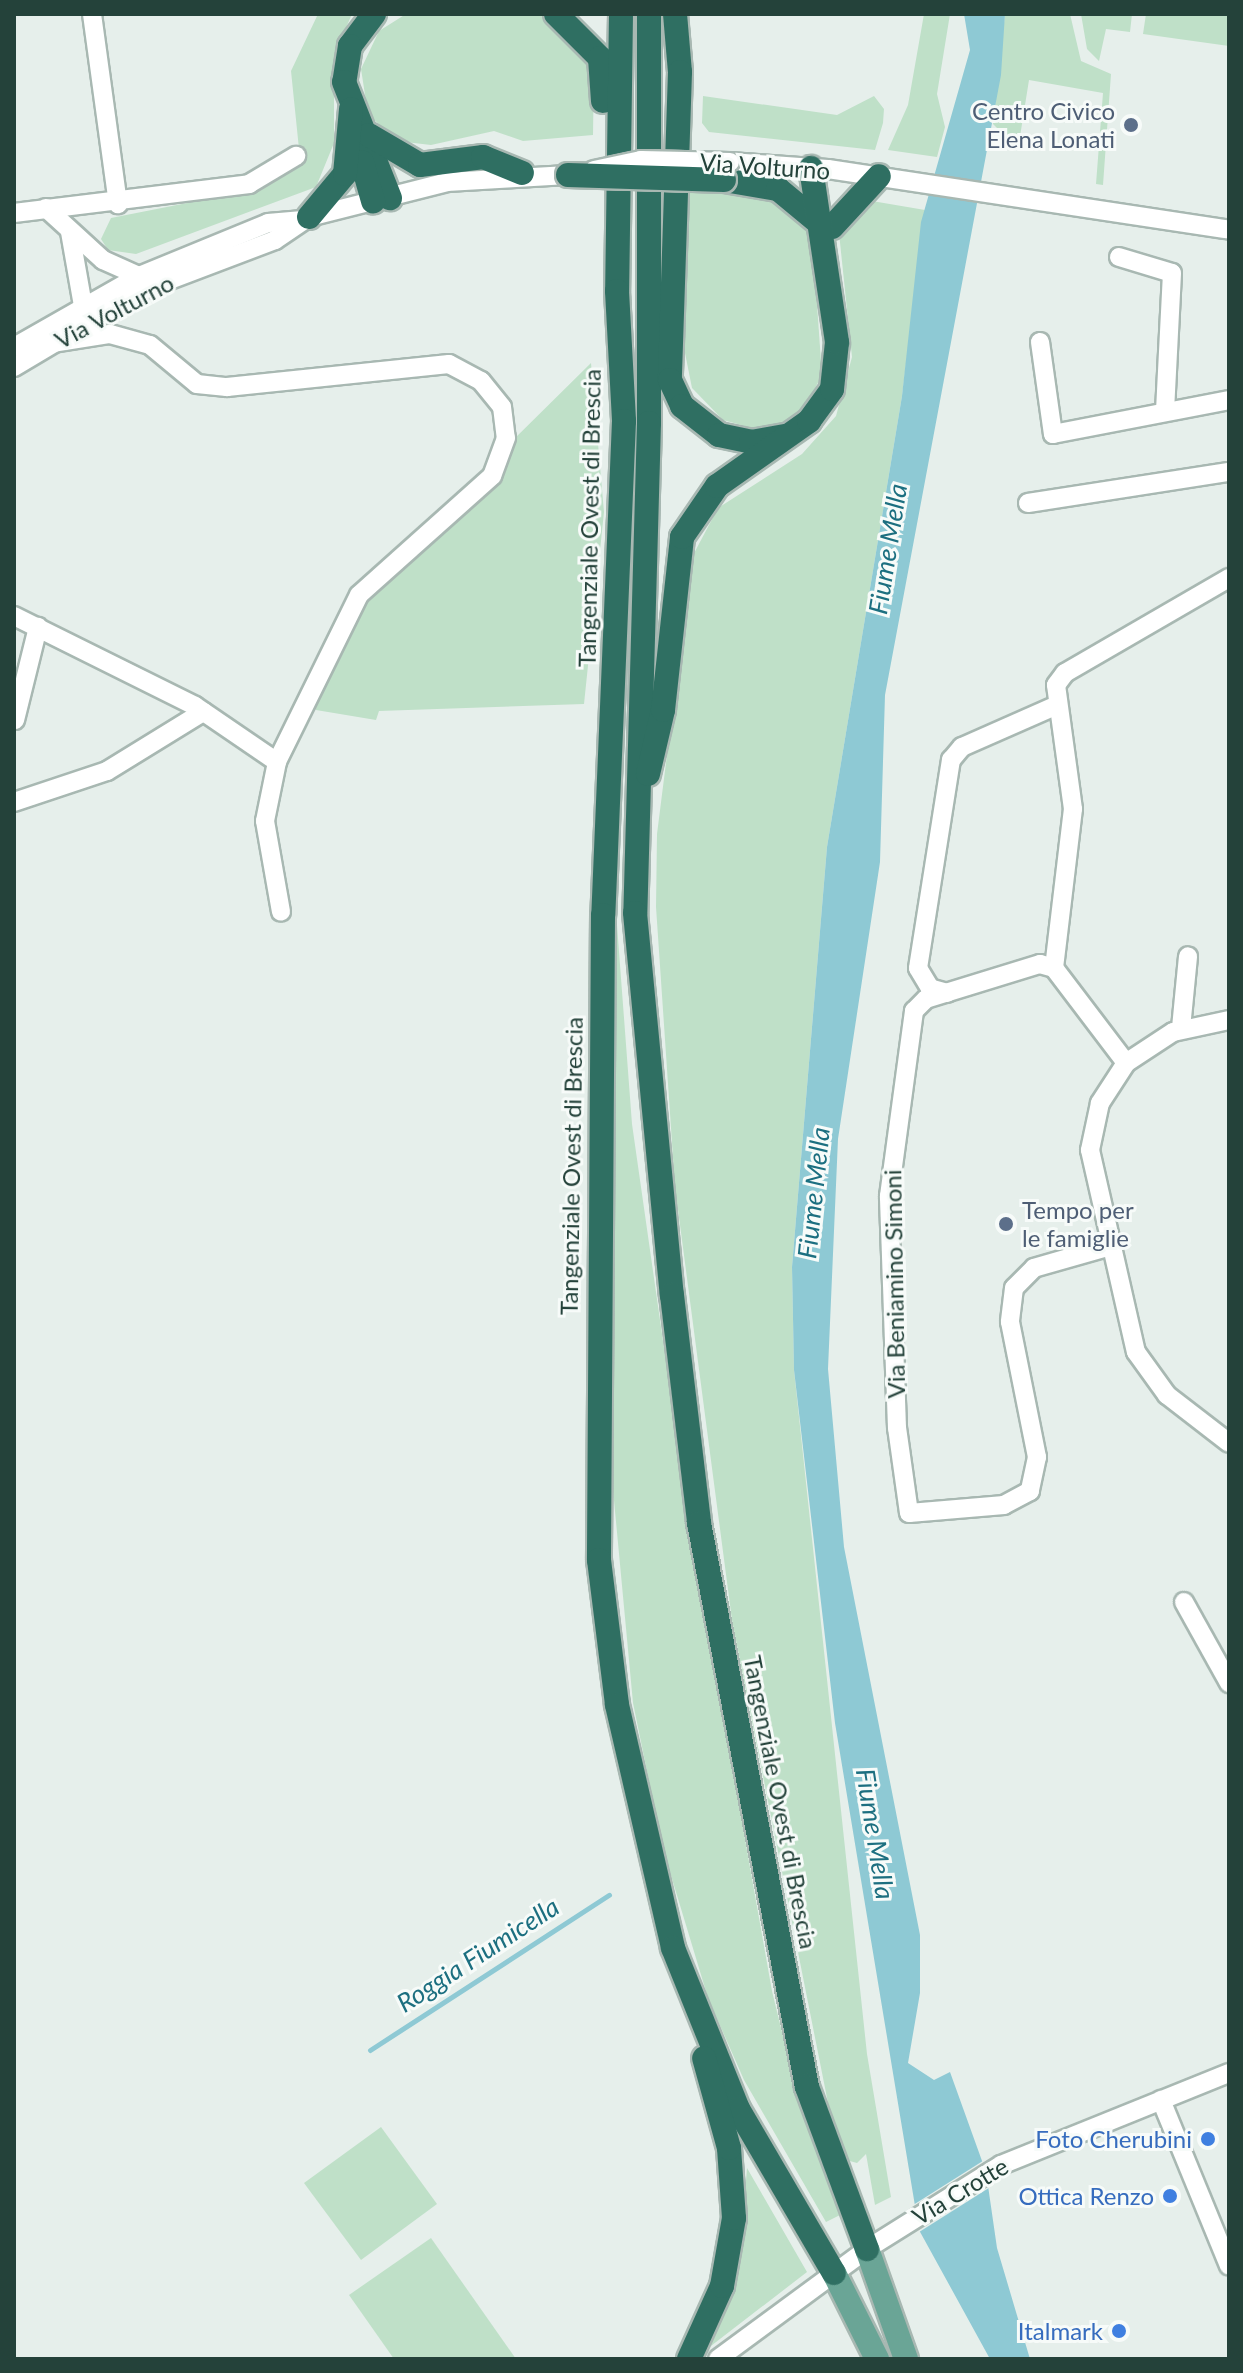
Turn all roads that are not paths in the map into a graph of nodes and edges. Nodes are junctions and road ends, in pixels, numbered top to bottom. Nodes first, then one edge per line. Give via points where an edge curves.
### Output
1 (92, 14) edge
2 (374, 14) edge
3 (556, 14) edge
4 (621, 14) edge
5 (649, 14) edge
6 (675, 14) edge
7 (359, 133) junction
8 (296, 156) dead end
9 (819, 169) junction
10 (727, 171) junction
11 (522, 173) junction
12 (568, 175) joint
13 (881, 177) junction
14 (381, 200) junction
15 (118, 204) junction
16 (46, 208) junction
17 (14, 213) edge
18 (306, 219) junction
19 (66, 222) junction
20 (825, 225) junction
21 (1229, 230) edge
22 (1119, 257) dead end
23 (139, 276) junction
24 (83, 306) junction
25 (1040, 342) dead end
26 (52, 343) junction
27 (14, 347) edge
28 (14, 367) edge
29 (1229, 400) edge
30 (1165, 410) junction
31 (624, 421) junction
32 (790, 435) junction
33 (1229, 472) edge
34 (1028, 503) dead end
35 (1229, 578) edge
36 (14, 616) edge
37 (38, 627) junction
38 (1055, 706) junction
39 (203, 712) junction
40 (15, 720) edge
41 (277, 762) junction
42 (14, 802) edge
43 (636, 827) junction
44 (281, 912) dead end
45 (1188, 956) dead end
46 (1054, 968) junction
47 (947, 993) junction
48 (1229, 1020) edge
49 (1181, 1028) junction
50 (1126, 1063) junction
51 (1107, 1247) junction
52 (1229, 1443) edge
53 (1184, 1602) dead end
54 (1229, 1683) edge
55 (698, 2024) junction
56 (1229, 2073) edge
57 (1161, 2100) junction
58 (867, 2249) junction
59 (1229, 2266) edge
60 (834, 2273) junction
61 (689, 2359) edge
62 (718, 2359) edge
63 (877, 2359) edge
64 (906, 2359) edge

1 - 15 street
2 - 7 highway via 347,53 351,107
3 - 31 highway via 590,41 603,77 607,361
4 - 31 highway, Tangenziale Ovest di Brescia via 617,291
5 - 43 highway, Tangenziale Ovest di Brescia via 649,423
6 - 32 highway via 680,72 670,380 682,406 719,435 751,442
7 - 11 highway via 420,165 483,157
7 - 14 highway
7 - 18 highway via 345,174
8 - 15 street via 249,184
9 - 10 street, Via Volturno
9 - 13 street, Via Volturno
9 - 20 highway
10 - 12 highway, bridge
10 - 20 highway via 778,189
11 - 12 street, Via Volturno
11 - 14 street, Via Volturno
13 - 20 highway
13 - 21 street, Via Volturno
14 - 18 street, Via Volturno
15 - 16 street
16 - 17 street
16 - 19 street
18 - 23 street, Via Volturno via 268,223
18 - 26 street, Via Volturno via 275,240 143,290
19 - 23 street via 103,260
19 - 24 street via 79,256
20 - 32 highway via 837,342 832,389
22 - 30 street via 1172,273
23 - 24 street, Via Volturno
24 - 27 street, Via Volturno
25 - 30 street via 1053,434
26 - 28 street, Via Volturno
26 - 41 street via 110,334 150,345 197,384 227,387 449,364 481,381 502,407 506,438 492,476 359,595
29 - 30 street
31 - 55 highway, Tangenziale Ovest di Brescia via 603,915 595,1476 617,1705 645,1846
32 - 43 highway via 717,486 682,537 663,710
33 - 34 street
35 - 38 street via 1065,673
36 - 37 street
37 - 39 street
37 - 40 street
38 - 46 street via 1073,809
38 - 47 street via 962,747 951,760 918,968 930,988
39 - 41 street
39 - 42 street via 107,771
41 - 44 street via 265,821
43 - 58 highway, Tangenziale Ovest di Brescia via 635,913 699,1523 807,2087
45 - 49 street
46 - 47 street via 1040,964
46 - 50 street
47 - 51 street, Via Beniamino Simoni via 914,1011 889,1196 897,1428 909,1513 1004,1505 1030,1491 1037,1457 1010,1322 1014,1288 1034,1268
48 - 49 street
49 - 50 street
50 - 51 street via 1100,1103 1091,1138
51 - 52 street via 1145,1368
53 - 54 street
55 - 60 highway, Tangenziale Ovest di Brescia via 738,2109
55 - 61 highway via 729,2148 734,2218 722,2286
56 - 57 street, Via Crotte
57 - 58 street, Via Crotte via 1001,2165
57 - 59 street
58 - 60 street, Via Crotte
58 - 64 main road
60 - 62 street, Via Crotte
60 - 63 main road

